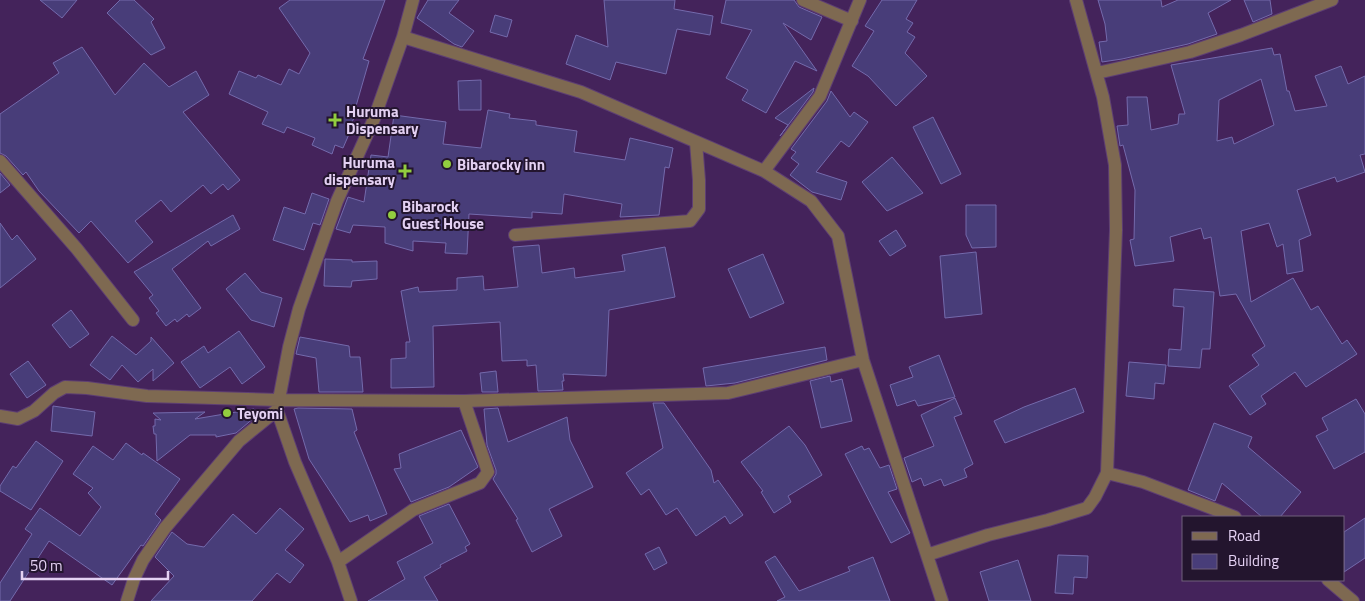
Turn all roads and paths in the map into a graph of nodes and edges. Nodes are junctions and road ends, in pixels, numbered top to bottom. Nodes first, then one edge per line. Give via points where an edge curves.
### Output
1 (413, 0) edge
2 (804, 0) edge
3 (860, 0) edge
4 (1076, 0) edge
5 (1332, 0) edge
6 (852, 21) junction
7 (403, 37) junction
8 (1097, 73) junction
9 (696, 142) junction
10 (0, 161) edge
11 (764, 171) junction
12 (515, 236) dead end
13 (133, 320) dead end
14 (863, 360) junction
15 (464, 401) junction
16 (277, 405) junction
17 (0, 416) edge
18 (1108, 473) junction
19 (1232, 516) edge
20 (927, 555) junction
21 (338, 562) junction
22 (1329, 581) edge
23 (127, 601) edge
24 (351, 601) edge
25 (942, 601) edge
26 (1353, 601) edge

1 - 7 street
2 - 6 street
3 - 6 street
4 - 8 street
5 - 8 street via 1190,52
6 - 11 street via 820,96
7 - 9 street via 581,92
7 - 16 street via 374,120 337,201 310,276 289,348
8 - 18 street via 1115,165 1116,191
9 - 11 street
9 - 12 street via 699,209 690,220
10 - 13 street via 77,249
11 - 14 street via 811,201 838,236
14 - 15 street via 728,393
14 - 20 street
15 - 16 street
15 - 21 street via 488,472 480,484 413,510
16 - 17 street via 65,387 34,411 18,418
16 - 21 street via 295,462
16 - 23 street via 239,442 165,528 143,560
18 - 19 street via 1144,482
18 - 20 street via 1087,508
20 - 25 street
21 - 24 street
22 - 26 street

